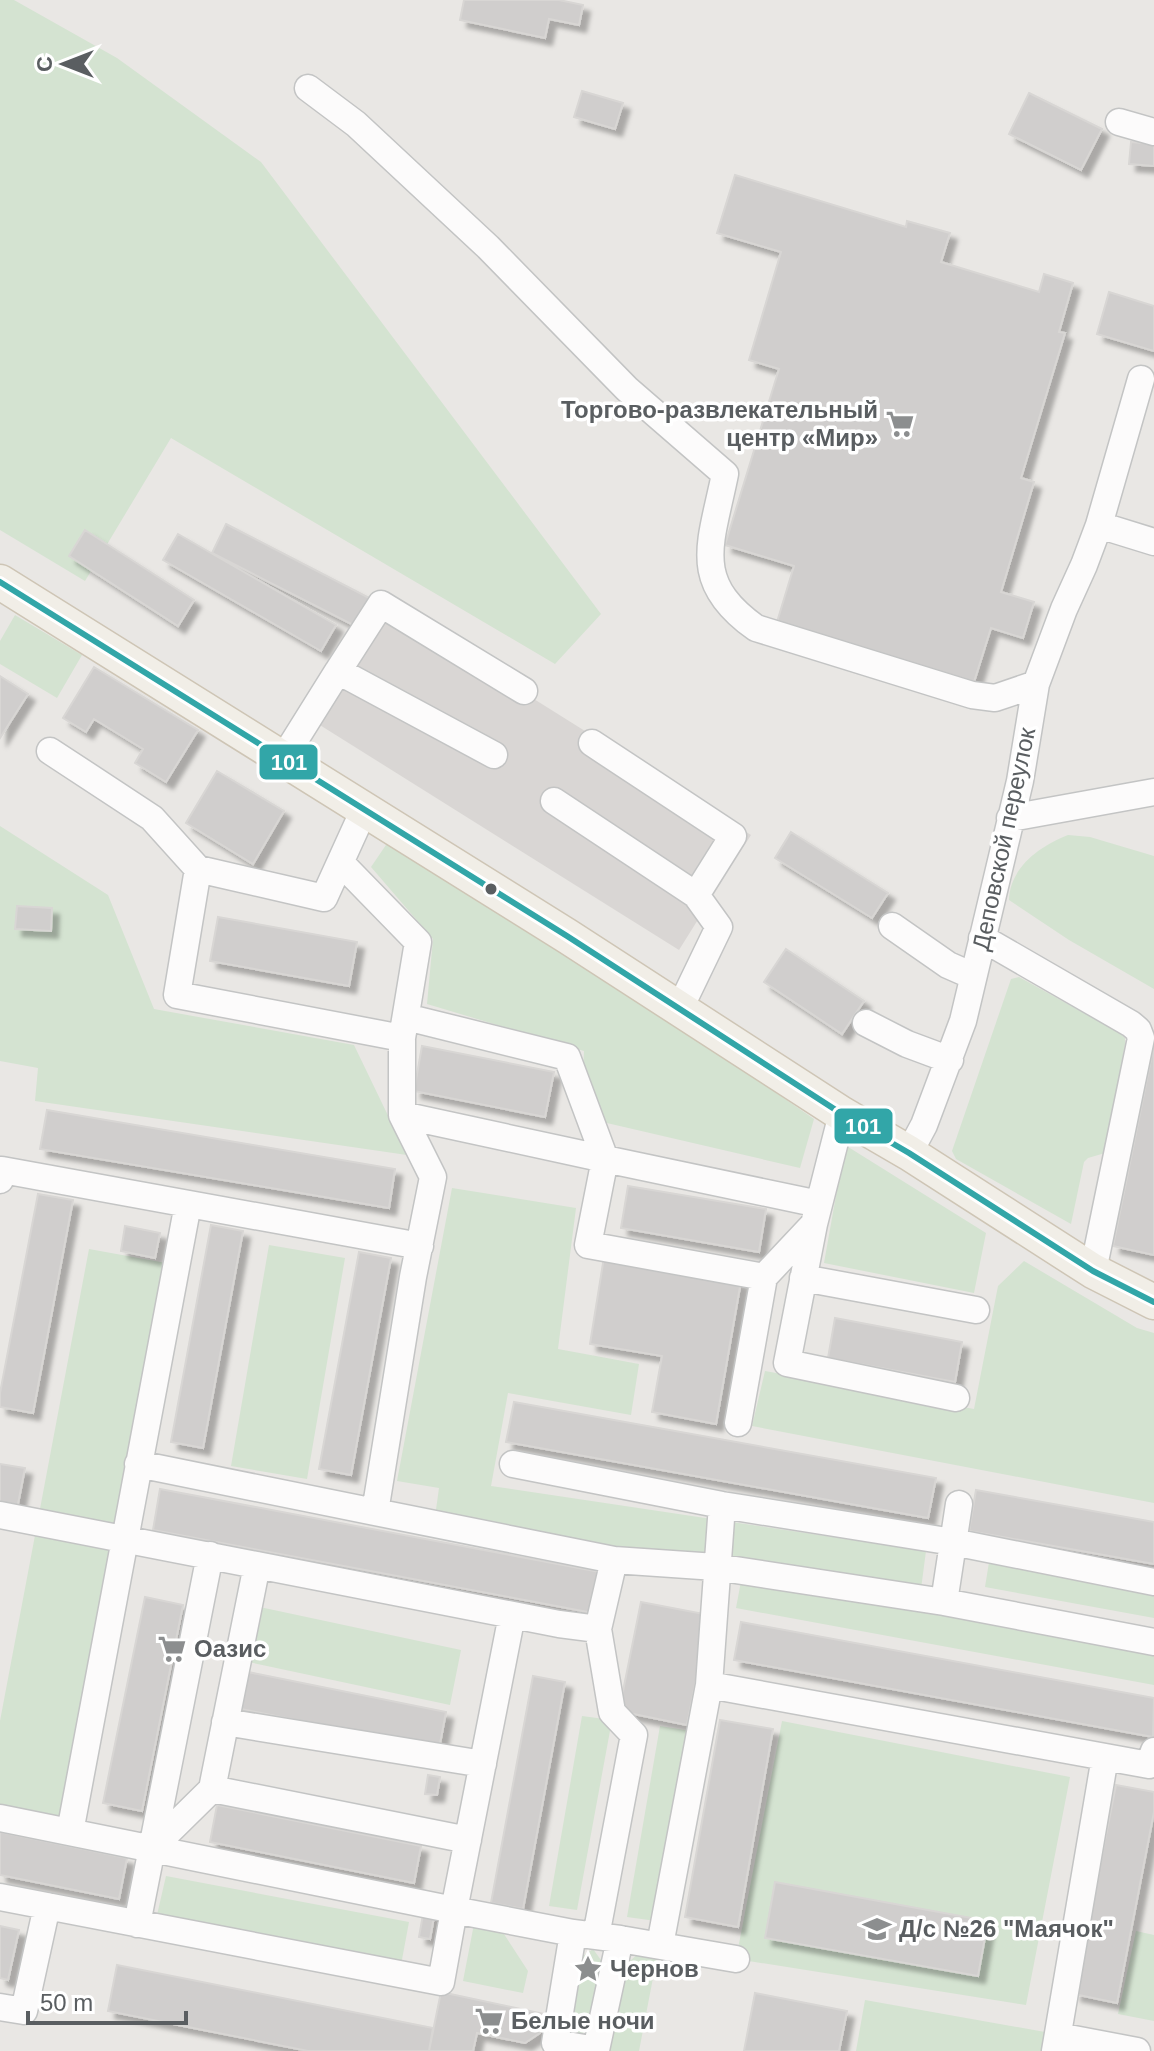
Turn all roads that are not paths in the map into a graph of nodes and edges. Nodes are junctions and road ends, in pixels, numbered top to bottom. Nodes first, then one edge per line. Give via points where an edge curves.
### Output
1 (308, 88) dead end
2 (1119, 122) dead end
3 (1154, 132) edge
4 (1141, 379) dead end
5 (1099, 525) junction
6 (1154, 542) edge
7 (3, 590) edge
8 (338, 671) junction
9 (1036, 684) junction
10 (524, 691) dead end
11 (592, 743) dead end
12 (50, 751) dead end
13 (494, 755) dead end
14 (283, 759) junction
15 (1154, 792) edge
16 (554, 801) dead end
17 (364, 810) junction
18 (1010, 818) junction
19 (341, 863) junction
20 (198, 869) junction
21 (696, 895) junction
22 (892, 926) dead end
23 (982, 938) junction
24 (973, 976) junction
25 (680, 1008) junction
26 (866, 1023) dead end
27 (404, 1028) junction
28 (950, 1060) junction
29 (842, 1114) junction
30 (402, 1115) junction
31 (909, 1153) junction
32 (605, 1159) junction
33 (0, 1180) edge
34 (188, 1204) junction
35 (817, 1214) junction
36 (420, 1246) junction
37 (1093, 1271) junction
38 (764, 1277) junction
39 (803, 1278) junction
40 (1154, 1302) edge
41 (976, 1310) dead end
42 (956, 1398) dead end
43 (738, 1423) dead end
44 (138, 1464) junction
45 (513, 1464) dead end
46 (959, 1504) dead end
47 (722, 1505) junction
48 (375, 1512) junction
49 (0, 1515) edge
50 (124, 1539) junction
51 (953, 1542) junction
52 (210, 1555) junction
53 (614, 1560) junction
54 (257, 1565) junction
55 (716, 1567) junction
56 (1154, 1582) edge
57 (944, 1602) junction
58 (512, 1615) junction
59 (598, 1629) junction
60 (1154, 1642) edge
61 (709, 1685) junction
62 (225, 1722) junction
63 (1154, 1751) edge
64 (1105, 1757) junction
65 (483, 1764) junction
66 (212, 1789) junction
67 (0, 1818) edge
68 (70, 1832) junction
69 (468, 1840) junction
70 (152, 1848) junction
71 (0, 1897) edge
72 (47, 1906) junction
73 (454, 1910) junction
74 (137, 1924) junction
75 (596, 1936) junction
76 (660, 1945) junction
77 (736, 1959) dead end
78 (0, 2007) edge
79 (1056, 2044) edge
80 (573, 2049) edge
81 (1137, 2051) edge

1 - 9 lane via 356,124 488,247 627,389 725,474 710,563 721,596 743,619 756,628 972,695 995,698
2 - 3 lane
4 - 5 lane, Деповской переулок
5 - 6 lane
5 - 9 lane, Деповской переулок
7 - 14 main road
8 - 10 lane via 381,604
8 - 13 lane
8 - 14 lane
9 - 18 lane, Деповской переулок
11 - 21 lane via 733,836
12 - 20 lane via 152,818
14 - 17 main road
15 - 18 lane
16 - 21 lane
17 - 19 lane
17 - 25 main road
18 - 23 lane, Деповской переулок
19 - 20 lane via 324,898
19 - 27 lane via 418,942
20 - 27 lane via 177,995
21 - 25 lane via 719,927
22 - 24 lane
23 - 24 lane, Деповской переулок
23 - 37 lane via 1131,1024 1141,1038
24 - 28 lane, Деповской переулок
25 - 29 main road
26 - 28 lane
27 - 30 lane
27 - 32 lane via 567,1057
28 - 31 lane, Деповской переулок
29 - 31 main road
29 - 35 lane
30 - 32 lane
30 - 36 lane via 433,1177
31 - 37 main road
32 - 35 lane
32 - 38 lane via 588,1245
33 - 34 lane via 2,1170
34 - 36 lane
34 - 44 lane
35 - 38 lane
35 - 39 lane
36 - 48 lane
37 - 40 main road
38 - 43 lane
39 - 41 lane
39 - 42 lane via 787,1363
44 - 48 lane
44 - 50 lane
45 - 47 lane
46 - 51 lane
47 - 51 lane
47 - 55 lane
48 - 53 lane
49 - 50 lane
50 - 52 lane
50 - 68 lane
51 - 56 lane
51 - 57 lane
52 - 54 lane
52 - 70 lane
53 - 55 lane
53 - 59 lane
54 - 58 lane
54 - 62 lane
55 - 57 lane
55 - 61 lane
57 - 60 lane
58 - 59 lane
58 - 65 lane
59 - 75 lane via 612,1712 634,1735
61 - 64 lane
61 - 76 lane
62 - 65 lane
62 - 66 lane
63 - 64 lane via 1149,1765
64 - 79 lane
65 - 69 lane
66 - 69 lane
66 - 70 lane
67 - 68 lane
68 - 70 lane
69 - 73 lane
70 - 73 lane
70 - 74 lane
71 - 72 lane
72 - 74 lane
72 - 78 lane via 24,2011
73 - 74 lane via 441,1982
73 - 75 lane
75 - 76 lane
75 - 80 lane via 555,2043
75 - 80 lane via 596,2050
76 - 77 lane
79 - 81 lane

